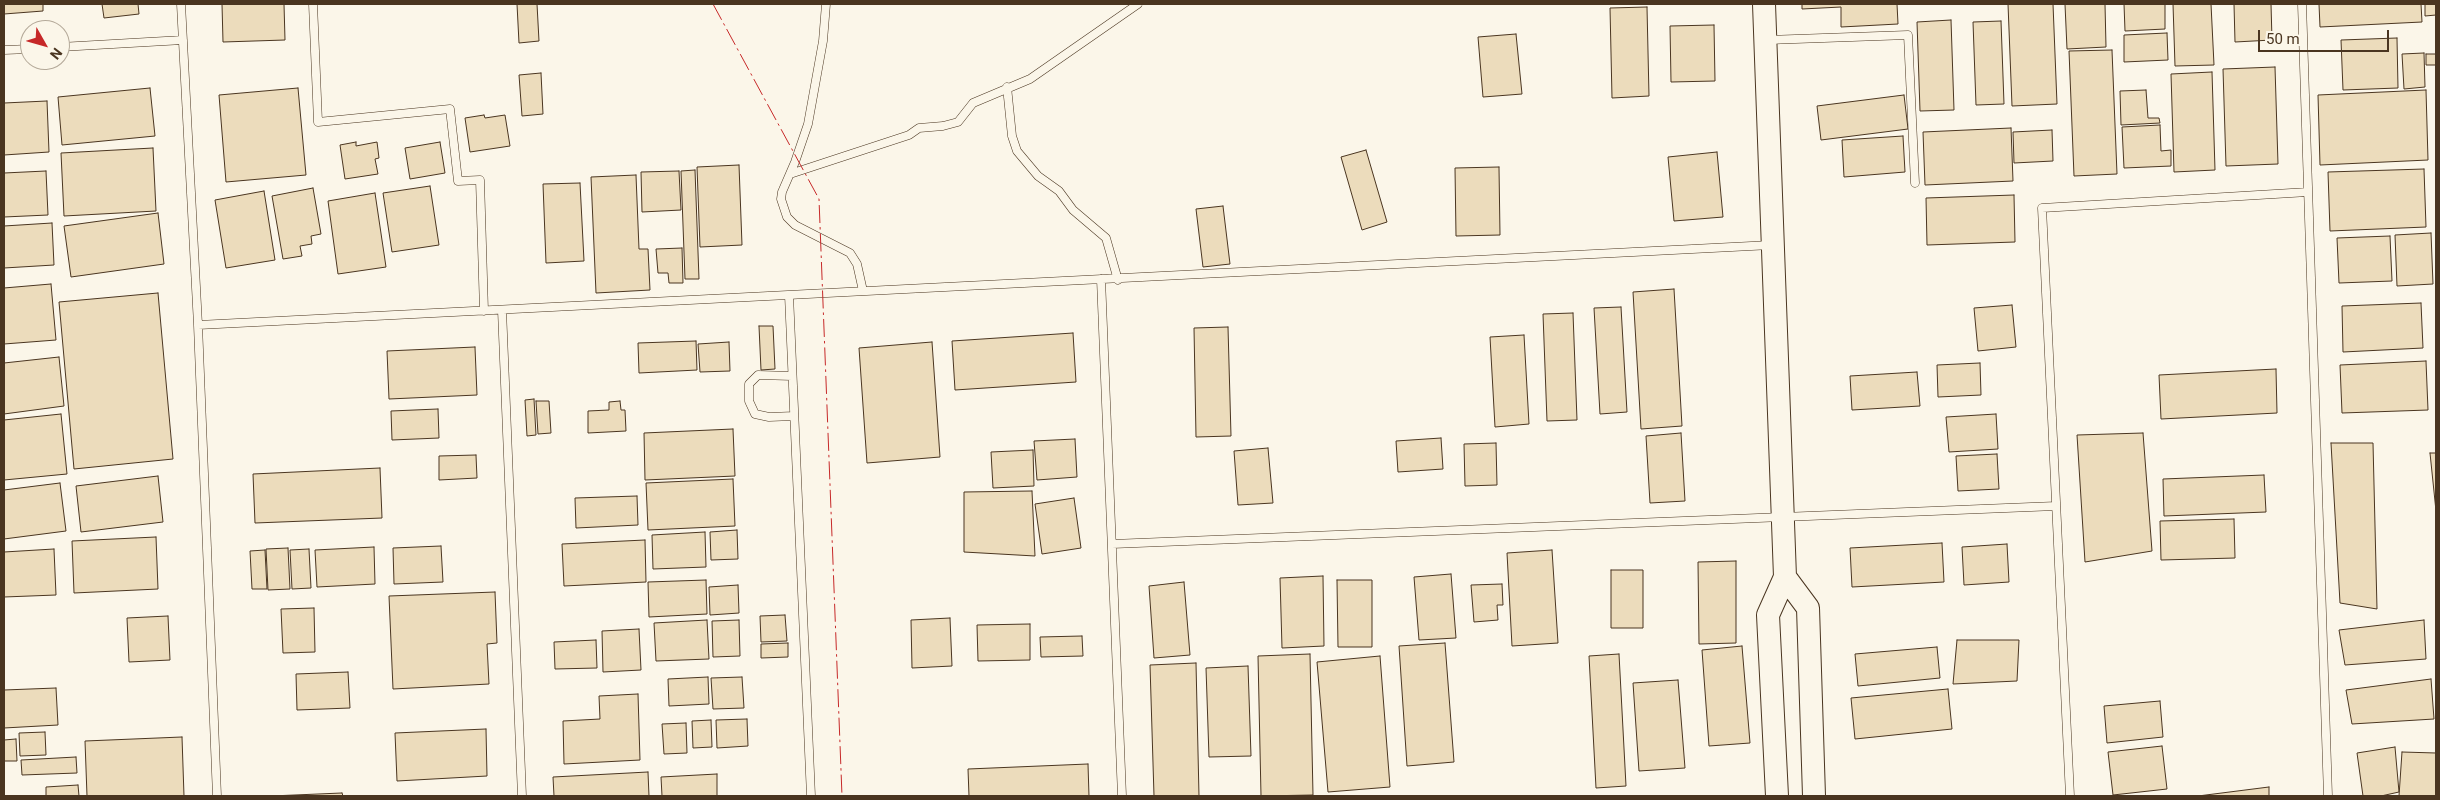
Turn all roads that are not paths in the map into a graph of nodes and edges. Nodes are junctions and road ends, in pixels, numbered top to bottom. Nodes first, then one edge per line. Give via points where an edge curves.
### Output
1 (181, 4) edge
2 (313, 4) edge
3 (826, 4) edge
4 (1138, 4) edge
5 (1764, 4) edge
6 (2302, 4) edge
7 (183, 40) junction
8 (1765, 40) junction
9 (70, 46) edge
10 (20, 49) edge
11 (4, 50) edge
12 (1007, 87) junction
13 (790, 174) junction
14 (1915, 183) dead end
15 (2308, 192) junction
16 (1773, 244) junction
17 (1101, 279) junction
18 (1118, 280) junction
19 (863, 291) junction
20 (789, 295) junction
21 (502, 310) junction
22 (484, 311) junction
23 (198, 325) junction
24 (792, 376) junction
25 (794, 416) junction
26 (2056, 506) junction
27 (1783, 517) junction
28 (1112, 544) junction
29 (1786, 577) junction
30 (216, 796) edge
31 (522, 796) edge
32 (811, 796) edge
33 (1122, 796) edge
34 (1777, 796) edge
35 (1814, 796) edge
36 (2070, 796) edge
37 (2328, 796) edge

1 - 7 lane
2 - 22 lane via 318,122 450,109 458,181 480,180
3 - 13 lane via 823,41 808,124
4 - 12 lane via 1030,79
5 - 8 street
6 - 15 lane
7 - 9 lane
7 - 23 lane
8 - 14 lane via 1908,36
8 - 16 street
10 - 11 lane
12 - 13 lane via 973,103 952,125 919,128 909,135
12 - 18 lane via 1012,136 1017,151 1038,176 1059,191 1073,210 1106,238
13 - 19 lane via 781,200 787,217 795,225 850,253 857,264
15 - 26 lane via 2042,208
15 - 37 lane
16 - 18 lane
16 - 27 street
17 - 18 lane
17 - 19 lane
17 - 28 lane
19 - 20 lane
20 - 21 lane
20 - 24 lane
21 - 22 lane
21 - 31 lane
22 - 23 lane
23 - 30 lane
24 - 25 lane
24 - 25 lane via 758,375 749,384 749,401 754,414
25 - 32 lane
26 - 27 lane
26 - 36 lane
27 - 28 lane
27 - 29 street
28 - 33 lane
29 - 34 street via 1768,615
29 - 35 street via 1808,608

